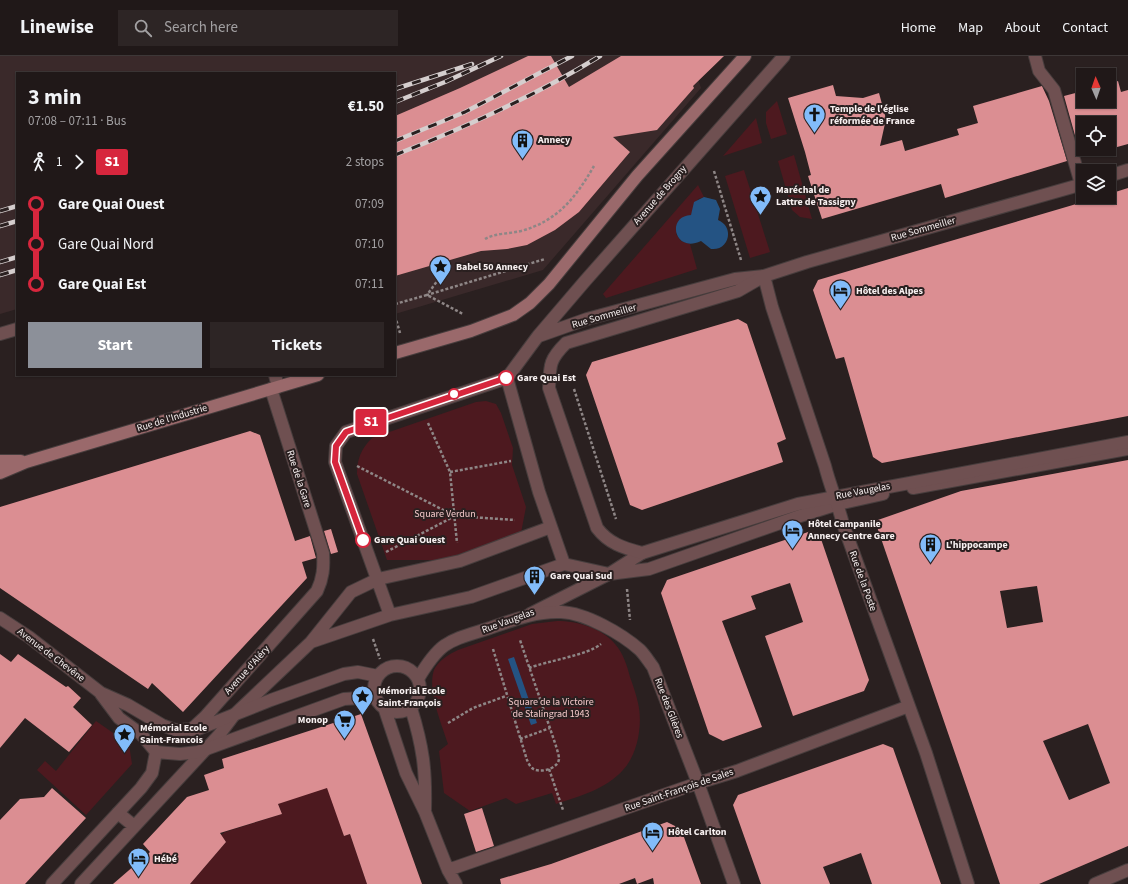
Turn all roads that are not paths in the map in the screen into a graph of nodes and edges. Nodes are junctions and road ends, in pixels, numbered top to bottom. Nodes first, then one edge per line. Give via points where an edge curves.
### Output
1 (745, 56) edge
2 (784, 56) edge
3 (1035, 56) edge
4 (1076, 164) edge
5 (1128, 170) edge
6 (1116, 174) edge
7 (1076, 186) edge
8 (764, 276) junction
9 (16, 328) edge
10 (0, 334) edge
11 (538, 336) junction
12 (396, 353) edge
13 (313, 376) edge
14 (506, 378) junction
15 (275, 383) edge
16 (1128, 442) edge
17 (1128, 449) edge
18 (0, 461) edge
19 (26, 462) junction
20 (0, 473) edge
21 (836, 501) junction
22 (551, 527) junction
23 (642, 553) junction
24 (564, 564) junction
25 (325, 569) joint
26 (613, 573) junction
27 (378, 579) junction
28 (390, 615) junction
29 (527, 615) junction
30 (0, 618) edge
31 (311, 642) junction
32 (381, 672) junction
33 (418, 678) junction
34 (101, 693) junction
35 (375, 697) junction
36 (909, 706) junction
37 (410, 708) junction
38 (386, 710) junction
39 (234, 715) junction
40 (190, 730) junction
41 (204, 750) junction
42 (156, 752) junction
43 (698, 782) junction
44 (425, 812) junction
45 (118, 813) junction
46 (134, 826) junction
47 (448, 870) junction
48 (1128, 870) edge
49 (52, 884) edge
50 (81, 884) edge
51 (456, 884) edge
52 (734, 884) edge
53 (968, 884) edge
54 (1095, 884) edge

1 - 12 street via 637,176 549,284 530,303 513,315 472,331
2 - 11 street, Avenue de Brogny
3 - 4 street via 1039,71 1054,90
5 - 6 street
7 - 8 street, Rue Sommeiller
8 - 11 street, Rue Sommeiller via 735,279
8 - 21 street, Rue de la Poste
8 - 23 street, Rue Sommeiller via 738,291 566,343 554,355 550,366 549,388 597,528 604,537 617,546
9 - 10 street
11 - 14 street, Avenue de Brogny
13 - 15 street, Rue de l'Industrie
14 - 22 street
14 - 27 street via 346,432 336,446 335,462
15 - 19 street, Rue de l'Industrie
15 - 25 street, Rue de la Gare via 323,553
16 - 21 street, Rue Vaugelas
17 - 21 street, Rue Vaugelas
18 - 19 street, Rue de l'Industrie
19 - 20 street, Rue de l'Industrie
21 - 23 street, Rue Vaugelas via 798,504
21 - 26 street, Rue Vaugelas via 649,569
21 - 36 street, Rue de la Poste
22 - 24 street
22 - 27 street via 460,561
23 - 26 street, Rue Vaugelas
24 - 26 street, Rue Vaugelas
24 - 28 street via 471,597
25 - 40 street, Avenue d'Aléry via 317,592 205,717
26 - 29 street, Rue Vaugelas
27 - 28 street
27 - 31 street via 351,592
28 - 31 street
29 - 33 street, Rue Vaugelas via 443,646 429,659
29 - 43 street, Rue des Glières via 562,612 580,616 600,624 642,651 653,667
30 - 34 street, Avenue de Chevêne
31 - 39 street
32 - 33 street via 392,666 403,666
32 - 35 street via 374,686
32 - 39 street via 344,674
33 - 37 street via 420,695
34 - 40 street, Avenue de Chevêne via 162,725 175,730
34 - 42 street, Avenue de Chevêne via 119,718 141,734
35 - 38 street
35 - 41 street via 344,699
36 - 43 street, Rue Saint-François de Sales via 737,771
36 - 53 street, Rue de la Poste
37 - 38 street via 398,713
37 - 44 street via 424,761
38 - 44 street via 406,773
39 - 40 street
39 - 41 street
41 - 42 street via 180,754
41 - 46 street
42 - 45 street via 152,773
43 - 47 street, Rue Saint-François de Sales
43 - 52 street, Rue des Glières
44 - 47 street
45 - 46 street
45 - 49 street
46 - 50 street
47 - 51 street
48 - 54 street

